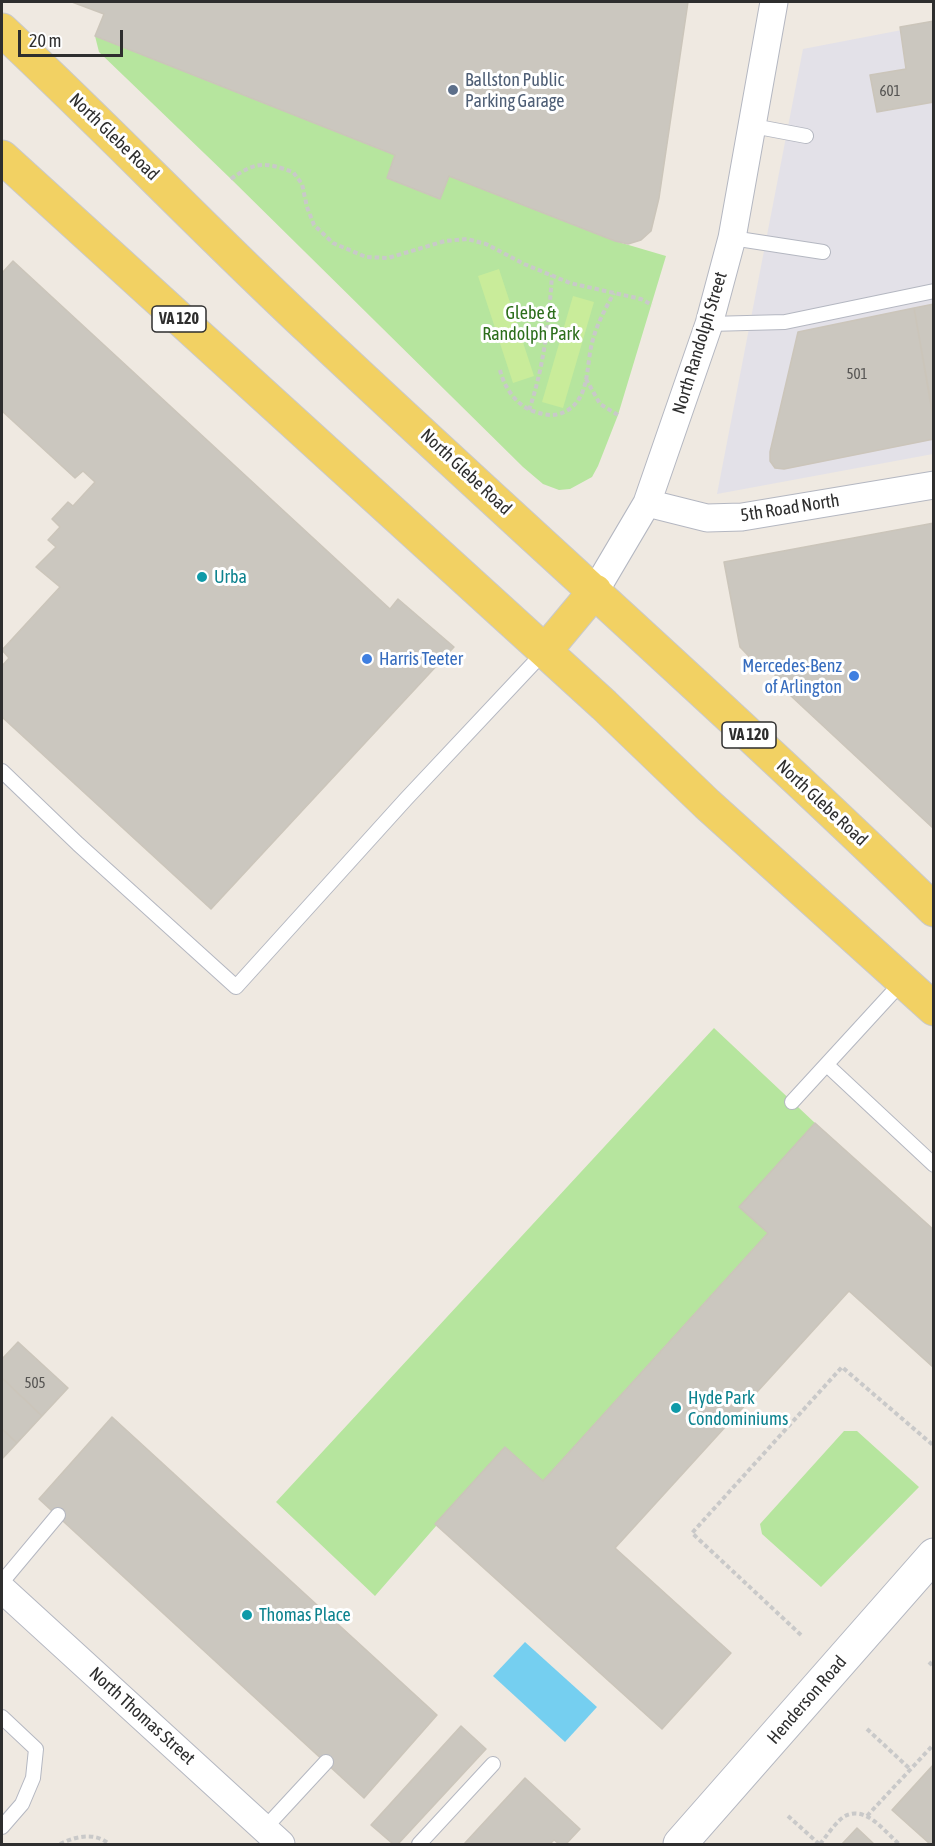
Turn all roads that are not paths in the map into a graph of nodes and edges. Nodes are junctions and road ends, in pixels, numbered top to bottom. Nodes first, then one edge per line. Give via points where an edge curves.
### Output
1 (774, 2) edge
2 (2, 30) edge
3 (753, 126) junction
4 (806, 136) dead end
5 (2, 157) edge
6 (732, 238) junction
7 (823, 252) dead end
8 (933, 291) edge
9 (709, 324) junction
10 (933, 485) edge
11 (647, 503) junction
12 (595, 591) junction
13 (544, 651) junction
14 (2, 771) edge
15 (933, 910) edge
16 (903, 981) junction
17 (933, 1009) edge
18 (827, 1065) junction
19 (792, 1102) dead end
20 (933, 1165) edge
21 (58, 1515) dead end
22 (933, 1556) edge
23 (2, 1582) edge
24 (2, 1589) edge
25 (2, 1717) edge
26 (326, 1762) dead end
27 (493, 1764) dead end
28 (2, 1827) edge
29 (273, 1837) edge
30 (419, 1845) edge
31 (680, 1845) edge

1 - 3 street, North Randolph Street
2 - 12 main road, North Glebe Road / VA 120 via 310,329
3 - 4 lane
3 - 6 street, North Randolph Street
5 - 13 main road, VA 120
6 - 7 lane
6 - 9 street, North Randolph Street
8 - 9 lane via 785,322
9 - 11 street, North Randolph Street
10 - 11 street, 5th Road North via 742,517 707,518
11 - 12 street, North Randolph Street
12 - 13 main road, North Randolph Street
12 - 15 main road, North Glebe Road / VA 120
13 - 14 lane via 236,987
13 - 16 main road, VA 120 via 706,804
16 - 17 main road, VA 120
16 - 18 lane
18 - 19 lane
18 - 20 lane
21 - 23 lane
22 - 31 street, Henderson Road
24 - 29 street, North Thomas Street
25 - 28 lane via 36,1749 33,1778 22,1804
26 - 29 lane
27 - 30 lane

